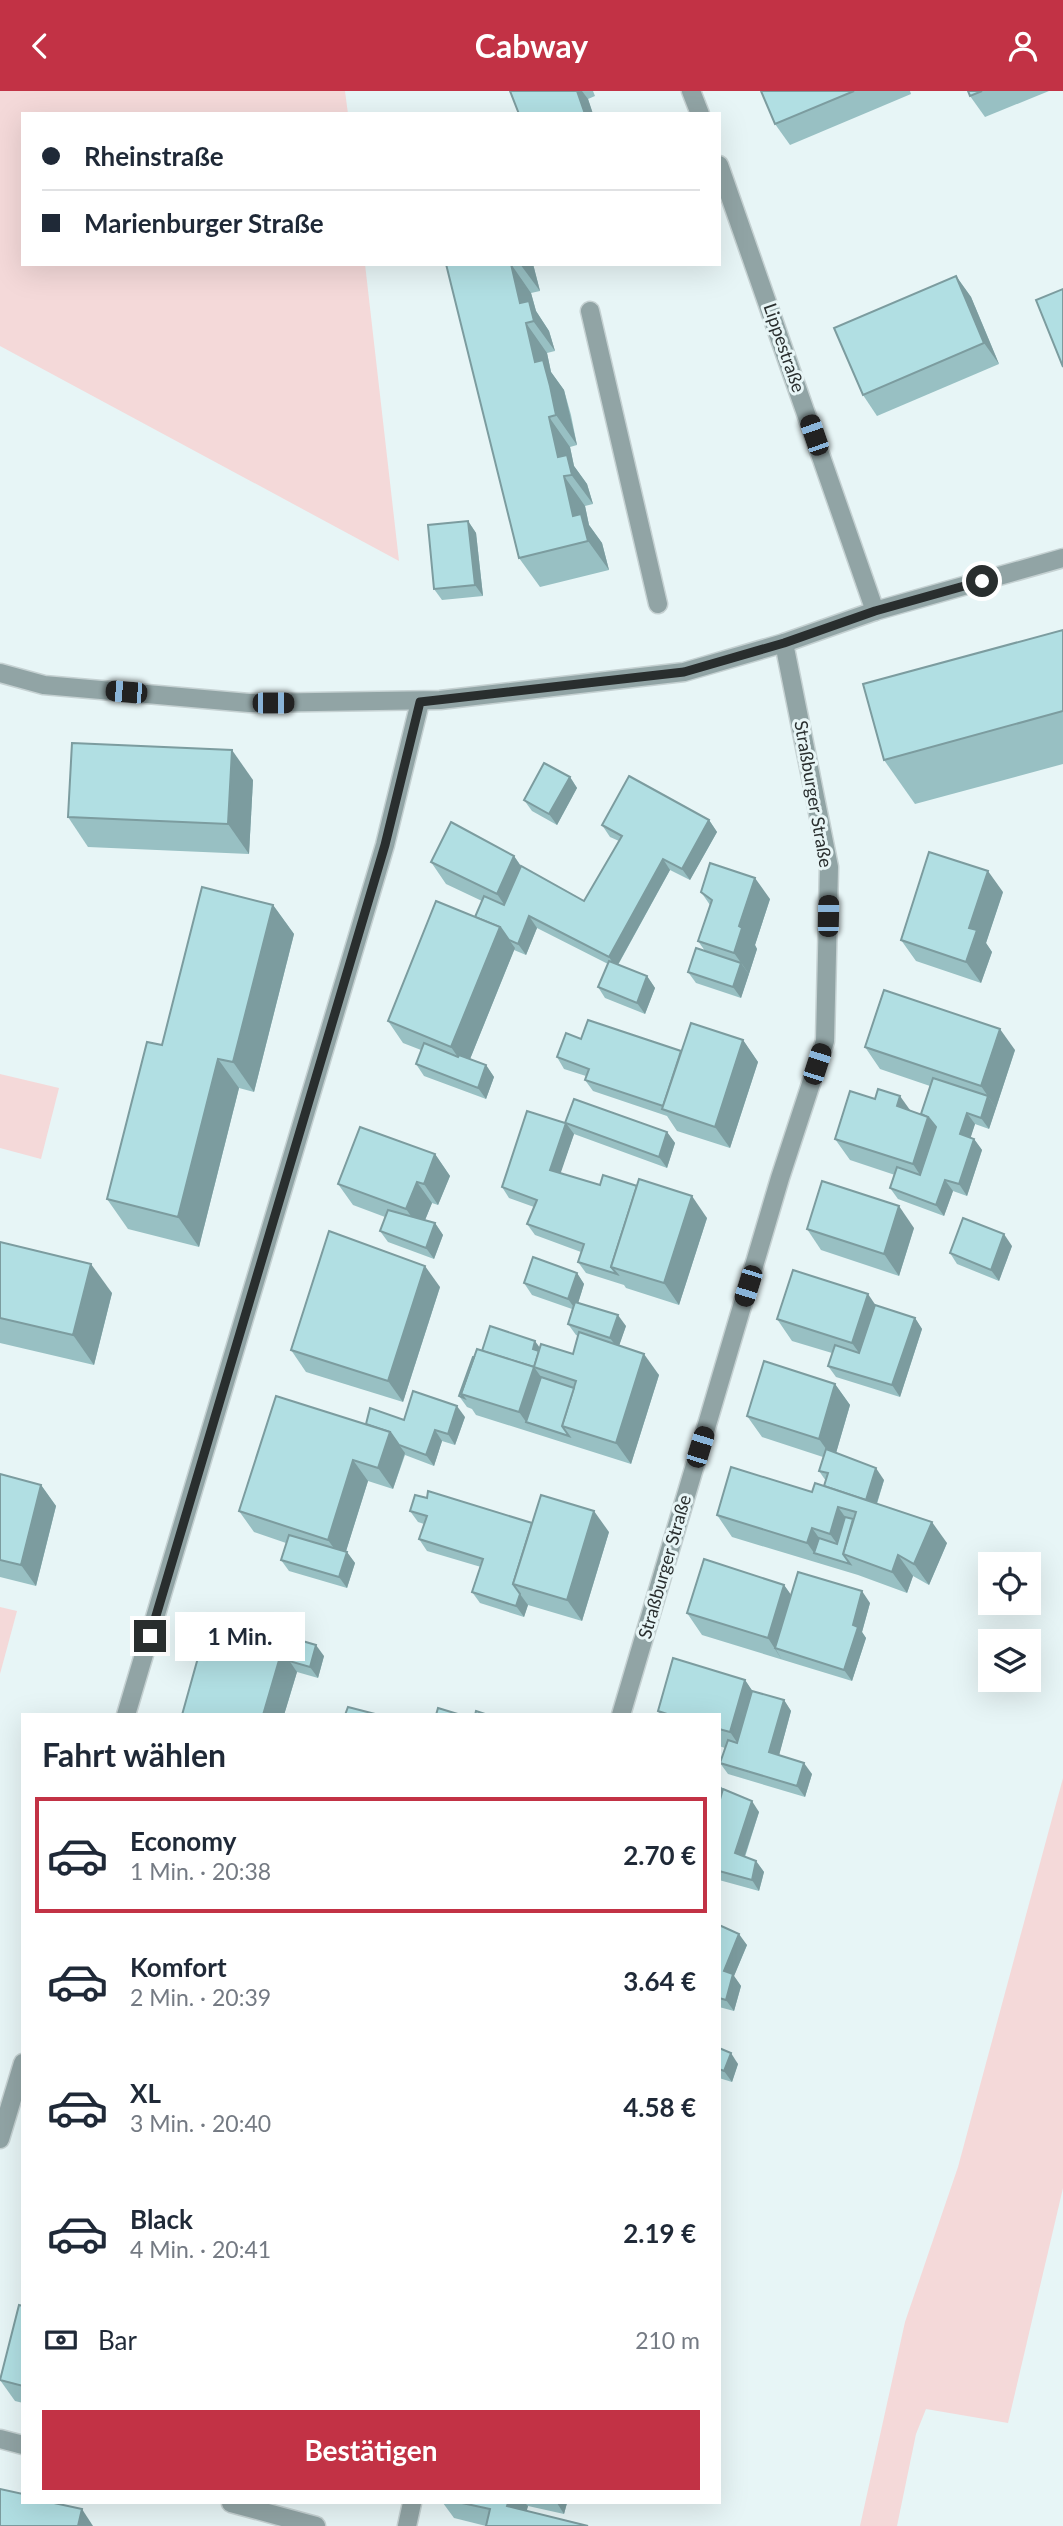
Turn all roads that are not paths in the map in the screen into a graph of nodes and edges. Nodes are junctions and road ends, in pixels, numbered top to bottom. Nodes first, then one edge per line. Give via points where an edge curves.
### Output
1 (691, 91) edge
2 (699, 112) edge
3 (721, 171) edge
4 (590, 311) dead end
5 (1063, 558) edge
6 (657, 604) dead end
7 (875, 611) junction
8 (784, 643) junction
9 (0, 673) edge
10 (420, 702) junction
11 (127, 1713) edge
12 (622, 1713) edge
13 (21, 2070) edge
14 (0, 2139) edge
15 (0, 2439) edge
16 (21, 2444) edge
17 (235, 2504) edge
18 (412, 2504) edge
19 (316, 2526) edge
20 (407, 2526) edge

1 - 2 street
3 - 7 street, Lippestraße
4 - 6 street
5 - 7 street
7 - 8 street
8 - 10 street via 684,672
8 - 12 street, Straßburger Straße via 829,867 825,1041
9 - 10 street via 44,685 249,703
10 - 11 street via 381,859
13 - 14 street
15 - 16 street
17 - 19 street
18 - 20 street

